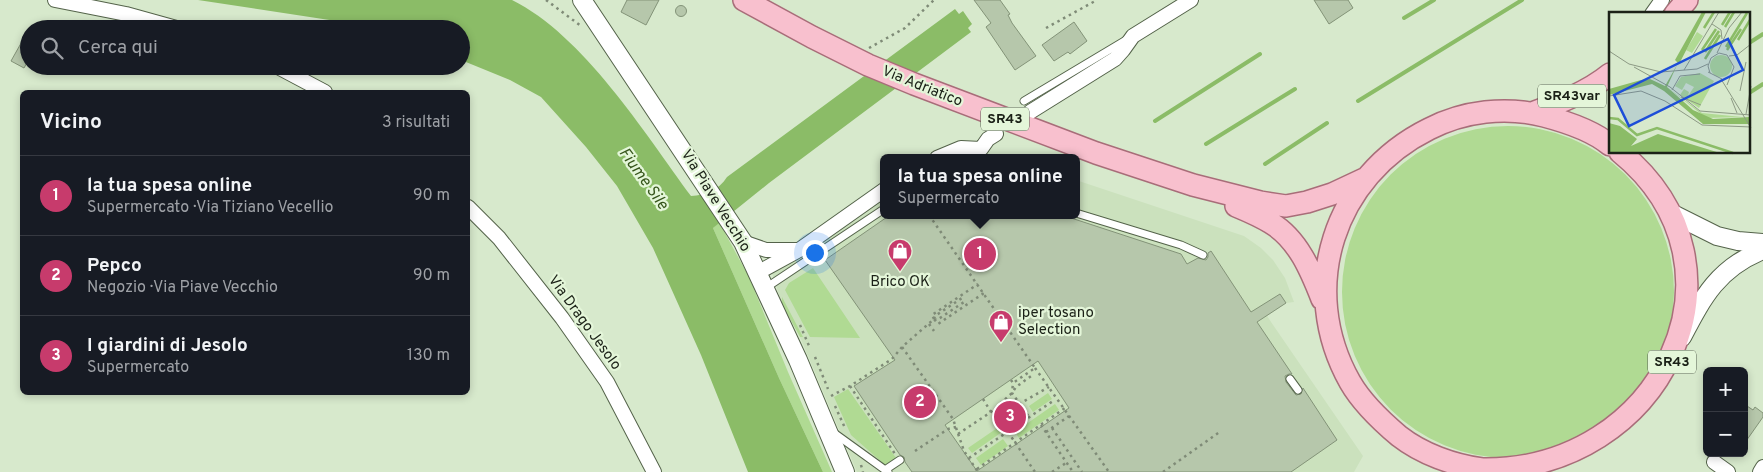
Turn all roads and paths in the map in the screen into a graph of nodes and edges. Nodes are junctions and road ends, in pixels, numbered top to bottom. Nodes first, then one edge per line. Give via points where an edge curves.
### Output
1 (55, 0) edge
2 (582, 0) edge
3 (744, 0) edge
4 (934, 0) edge
5 (1097, 0) edge
6 (1191, 0) edge
7 (1662, 0) edge
8 (1687, 0) edge
9 (1653, 12) edge
10 (1677, 12) edge
11 (148, 20) edge
12 (1046, 28) dead end
13 (886, 38) dead end
14 (293, 75) edge
15 (1607, 75) edge
16 (321, 90) edge
17 (1027, 107) dead end
18 (1532, 113) junction
19 (996, 134) dead end
20 (1609, 144) edge
21 (946, 154) edge
22 (1622, 154) edge
23 (1641, 154) edge
24 (1364, 179) junction
25 (1193, 185) junction
26 (880, 193) edge
27 (1658, 194) junction
28 (470, 209) edge
29 (880, 211) edge
30 (1669, 212) junction
31 (1080, 214) edge
32 (933, 219) edge
33 (744, 242) junction
34 (1763, 243) edge
35 (799, 250) junction
36 (1763, 250) edge
37 (1203, 256) dead end
38 (761, 281) junction
39 (978, 284) junction
40 (984, 294) junction
41 (962, 298) dead end
42 (964, 302) dead end
43 (1326, 310) junction
44 (934, 320) junction
45 (929, 324) junction
46 (934, 331) dead end
47 (1680, 340) junction
48 (902, 347) junction
49 (1035, 368) junction
50 (1034, 374) dead end
51 (1290, 379) dead end
52 (850, 386) junction
53 (1049, 387) junction
54 (1298, 390) dead end
55 (1012, 393) junction
56 (831, 396) dead end
57 (983, 399) dead end
58 (1052, 401) dead end
59 (1020, 404) junction
60 (1065, 408) junction
61 (991, 412) junction
62 (1069, 416) dead end
63 (1029, 417) junction
64 (1041, 425) junction
65 (956, 427) junction
66 (826, 428) junction
67 (1052, 428) junction
68 (1222, 431) dead end
69 (1008, 432) junction
70 (1046, 432) junction
71 (958, 434) junction
72 (1015, 442) junction
73 (915, 451) dead end
74 (969, 458) junction
75 (900, 460) joint
76 (1066, 462) junction
77 (1714, 462) dead end
78 (1441, 465) edge
79 (1763, 467) edge
80 (1556, 468) edge
81 (886, 471) edge
82 (977, 471) edge
83 (654, 472) edge
84 (845, 472) edge
85 (1035, 472) edge
86 (1052, 472) edge
87 (1073, 472) edge
88 (1082, 472) edge
89 (1109, 472) edge
90 (1163, 472) edge
91 (1728, 472) edge
92 (1760, 472) edge

1 - 11 street
2 - 33 street, Via Piave Vecchio
3 - 25 main road, Via Adriatico / SR43 via 868,65 914,84 1096,153
4 - 13 path via 905,28
5 - 12 path
6 - 17 street via 1133,36 1115,58
7 - 9 street
8 - 10 main road
14 - 16 street
15 - 18 main road, SR43var via 1555,105
18 - 20 main road, SR43 via 1569,122
18 - 24 main road, SR43 via 1469,114 1439,124 1398,147
19 - 21 street via 981,149 961,148
22 - 27 main road, SR43
23 - 27 main road
24 - 25 main road, Via Adriatico / SR43 via 1332,194 1286,206
24 - 43 main road, SR43 via 1345,208 1332,241 1326,275
25 - 43 main road, Via Adriatico / SR43 via 1271,222 1286,233 1311,270
26 - 35 street
27 - 30 main road, SR43
28 - 83 street, Via Drago Jesolo via 499,238 575,336 607,382
29 - 38 lane
30 - 34 street via 1717,236
30 - 47 main road, SR43 via 1681,245 1686,277 1686,309
31 - 37 lane via 1181,245
32 - 39 path
33 - 35 street via 766,250
33 - 38 street, Via Piave Vecchio
35 - 38 street
36 - 47 street via 1732,267 1717,280
38 - 66 street, Via Piave Vecchio
39 - 40 path
39 - 44 path via 932,315
40 - 44 path via 938,324
40 - 49 path
41 - 44 path via 935,316
42 - 44 path
43 - 78 main road, SR43 via 1335,348 1350,383 1373,413
44 - 45 path
45 - 46 path
45 - 48 path
47 - 80 main road, SR43 via 1662,381 1648,403 1624,429
48 - 52 path via 892,359
48 - 65 path
49 - 53 path
49 - 55 path via 1012,381
50 - 55 path
51 - 54 lane
52 - 56 path
52 - 75 path
53 - 59 path
53 - 60 path
55 - 59 path
55 - 61 path
57 - 61 path
58 - 63 path
59 - 63 path
60 - 64 path
60 - 89 path
61 - 71 path
62 - 67 path
63 - 69 path
64 - 70 path
64 - 72 path
65 - 71 path
65 - 73 path
66 - 81 lane
66 - 84 street, Via Piave Vecchio
67 - 70 path
67 - 88 path
68 - 90 path
69 - 72 path
69 - 74 path
70 - 76 path
71 - 74 path
72 - 82 path
72 - 85 path
74 - 82 path
75 - 81 lane
76 - 86 path
76 - 87 path
77 - 91 street
78 - 80 main road, SR43 via 1498,471
79 - 92 street

